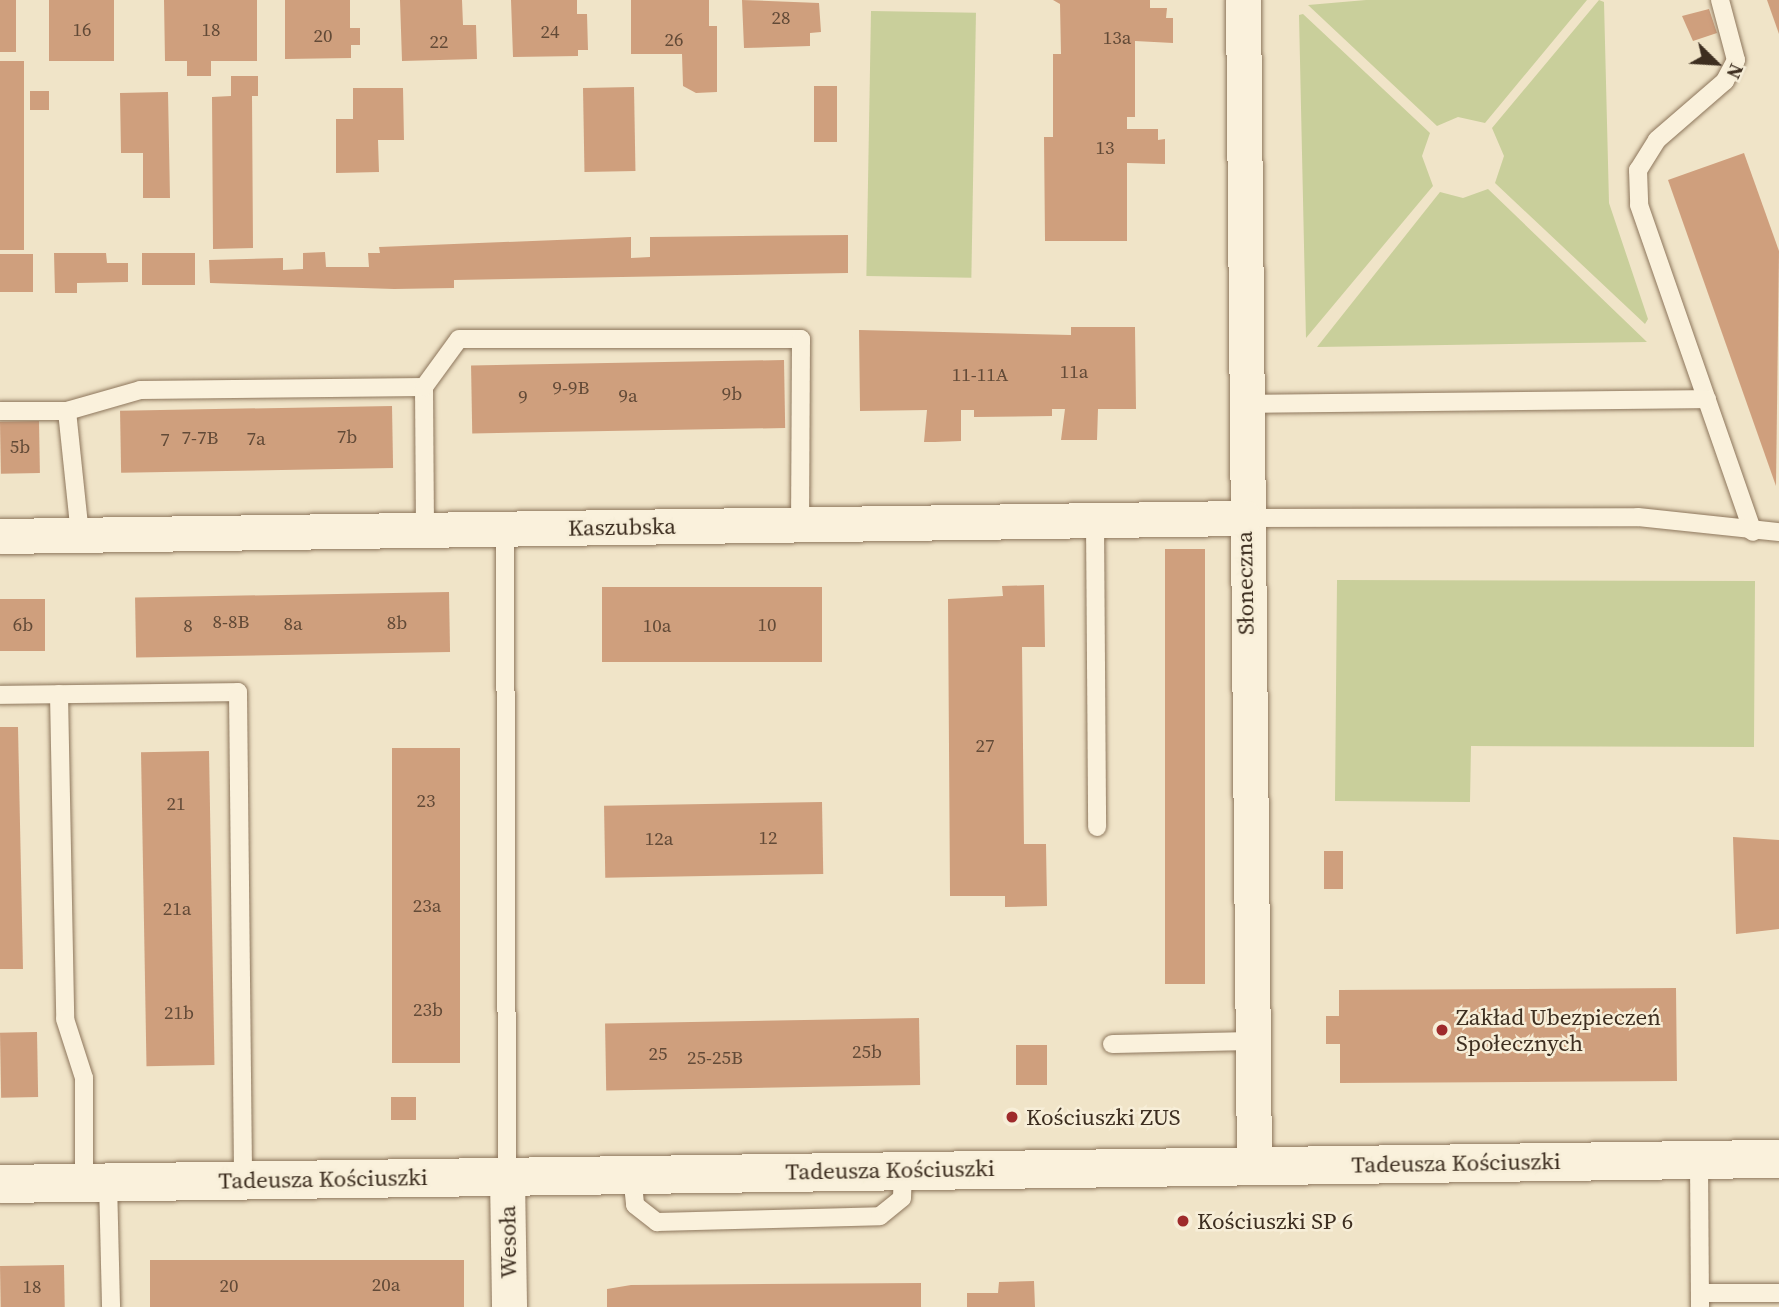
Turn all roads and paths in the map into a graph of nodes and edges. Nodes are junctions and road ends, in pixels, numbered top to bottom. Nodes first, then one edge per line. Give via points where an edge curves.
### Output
1 (1242, 0) edge
2 (1720, 0) edge
3 (424, 387) junction
4 (1707, 399) junction
5 (1244, 404) junction
6 (0, 411) edge
7 (67, 411) junction
8 (1244, 518) junction
9 (1094, 521) junction
10 (800, 525) junction
11 (505, 529) junction
12 (425, 530) junction
13 (1753, 532) junction
14 (1779, 532) edge
15 (80, 535) junction
16 (0, 537) edge
17 (59, 694) junction
18 (0, 695) edge
19 (1097, 827) dead end
20 (1253, 1041) junction
21 (1112, 1044) dead end
22 (1779, 1158) edge
23 (1699, 1160) junction
24 (1254, 1167) junction
25 (507, 1177) junction
26 (243, 1181) junction
27 (96, 1183) junction
28 (0, 1184) edge
29 (1779, 1293) edge
30 (1700, 1300) edge
31 (111, 1307) edge
32 (509, 1307) edge

1 - 5 street, Słoneczna
2 - 4 lane via 1736,60 1725,81 1657,140 1639,170 1639,205
3 - 7 lane via 140,390
3 - 10 lane via 460,339 801,339
3 - 12 lane
4 - 5 lane
4 - 13 lane
5 - 8 street, Słoneczna
6 - 7 lane
7 - 15 lane
8 - 9 street, Kaszubska
8 - 13 lane via 1638,517
8 - 20 street, Słoneczna
9 - 10 street, Kaszubska
9 - 19 lane
10 - 11 street, Kaszubska
11 - 12 street, Kaszubska
11 - 25 lane
12 - 15 street, Kaszubska
13 - 14 lane
15 - 16 street, Kaszubska
17 - 18 lane
17 - 26 lane via 238,692
17 - 27 lane via 65,1019 84,1078
20 - 21 lane
20 - 24 street, Słoneczna
22 - 23 street, Tadeusza Kościuszki
23 - 24 street, Tadeusza Kościuszki
23 - 30 lane
24 - 25 street, Tadeusza Kościuszki
25 - 26 street, Tadeusza Kościuszki
25 - 32 street, Wesoła
26 - 27 street, Tadeusza Kościuszki
27 - 28 street, Tadeusza Kościuszki
27 - 31 lane
29 - 30 lane

